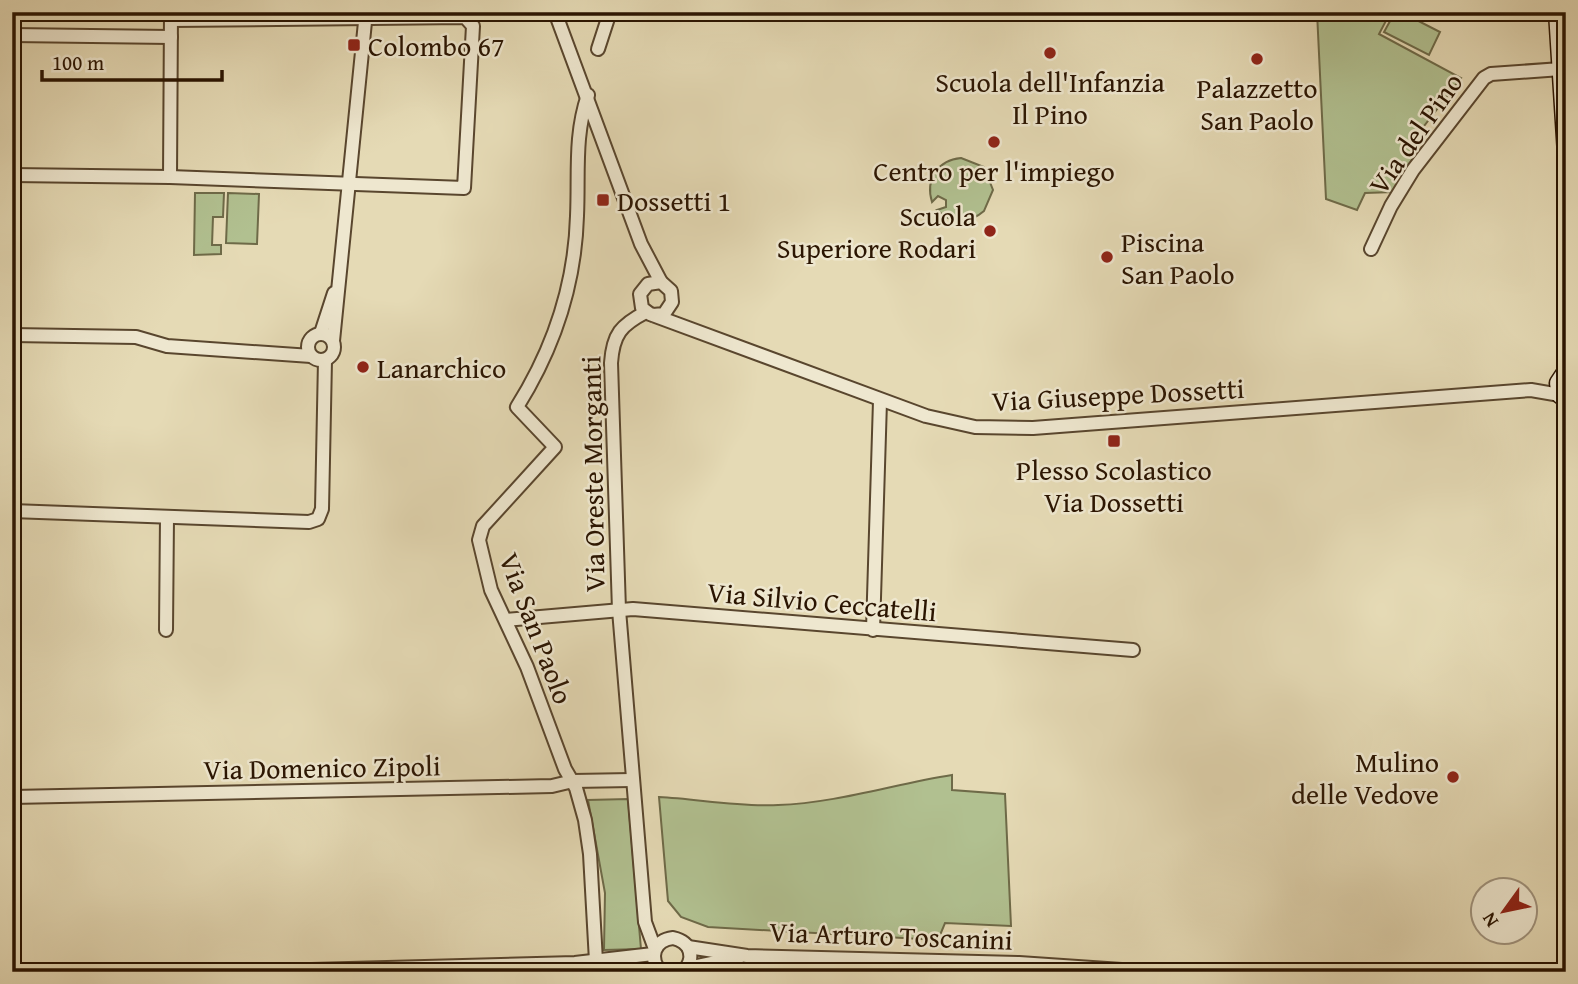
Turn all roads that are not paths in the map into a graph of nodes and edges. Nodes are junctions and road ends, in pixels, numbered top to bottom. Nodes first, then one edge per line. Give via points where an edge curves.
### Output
1 (555, 12) edge
2 (610, 12) edge
3 (366, 14) edge
4 (1555, 15) edge
5 (171, 16) edge
6 (12, 35) edge
7 (171, 37) junction
8 (598, 49) dead end
9 (1561, 69) junction
10 (588, 95) junction
11 (1566, 154) edge
12 (12, 175) edge
13 (170, 177) junction
14 (347, 184) junction
15 (641, 244) junction
16 (1371, 249) dead end
17 (337, 279) junction
18 (661, 282) junction
19 (648, 284) junction
20 (672, 303) junction
21 (650, 314) junction
22 (684, 325) junction
23 (321, 333) junction
24 (12, 335) edge
25 (333, 341) junction
26 (311, 356) junction
27 (325, 360) junction
28 (1563, 374) edge
29 (1531, 390) junction
30 (1563, 398) edge
31 (880, 401) junction
32 (12, 511) edge
33 (167, 517) junction
34 (619, 610) junction
35 (506, 620) junction
36 (166, 630) dead end
37 (873, 630) junction
38 (1133, 650) dead end
39 (632, 780) junction
40 (573, 781) junction
41 (12, 797) edge
42 (645, 904) junction
43 (667, 938) junction
44 (688, 947) junction
45 (654, 951) junction
46 (747, 956) junction
47 (596, 961) junction
48 (1034, 968) edge
49 (685, 970) edge
50 (1147, 971) edge
51 (231, 972) edge
52 (661, 972) edge

1 - 10 street
2 - 8 street
3 - 5 street
3 - 14 street
3 - 14 street via 462,16 471,22 464,188
4 - 9 street
5 - 7 street
6 - 7 street
7 - 13 street
9 - 11 street
9 - 16 street, Via del Pino via 1484,78 1413,170
10 - 15 street
10 - 35 street, Via San Paolo via 578,123 574,265 551,341 517,407 555,447 479,535 491,590
12 - 13 street
13 - 14 street
14 - 17 street
15 - 18 street
15 - 19 street
17 - 23 street
17 - 25 street via 339,309
18 - 19 street
18 - 20 street via 671,291
19 - 21 street via 639,297
20 - 21 street via 664,314
20 - 22 street
21 - 22 street, Via Giuseppe Dossetti
21 - 34 street, Via Oreste Morganti via 622,327 612,345
22 - 31 street, Via Giuseppe Dossetti
23 - 25 street
23 - 26 street via 309,341
24 - 26 street via 136,337 167,346
25 - 27 street via 333,353
26 - 27 street
27 - 33 street via 322,509 318,519
28 - 29 street, Via Giuseppe Dossetti
28 - 30 street
29 - 30 street, Via Giuseppe Dossetti
29 - 31 street, Via Giuseppe Dossetti via 1033,428 957,425
31 - 37 street
32 - 33 street
33 - 36 street
34 - 35 street, Via Silvio Ceccatelli
34 - 37 street, Via Silvio Ceccatelli
34 - 39 street, Via Oreste Morganti
35 - 40 street, Via San Paolo
37 - 38 street, Via Silvio Ceccatelli
39 - 40 street, Via Domenico Zipoli
39 - 42 street, Via Oreste Morganti
40 - 41 street, Via Domenico Zipoli via 552,786
40 - 47 street, Via San Paolo via 590,855
42 - 43 street via 655,927
42 - 45 street, Via Oreste Morganti
43 - 44 street, Via Arturo Toscanini
43 - 45 street
44 - 46 street, Via Arturo Toscanini
44 - 49 street via 690,960
45 - 47 street
45 - 52 street, Via Oreste Morganti
46 - 48 street, Via Arturo Toscanini
46 - 49 street, Via Arturo Toscanini
47 - 51 street
48 - 50 street, Via Arturo Toscanini

